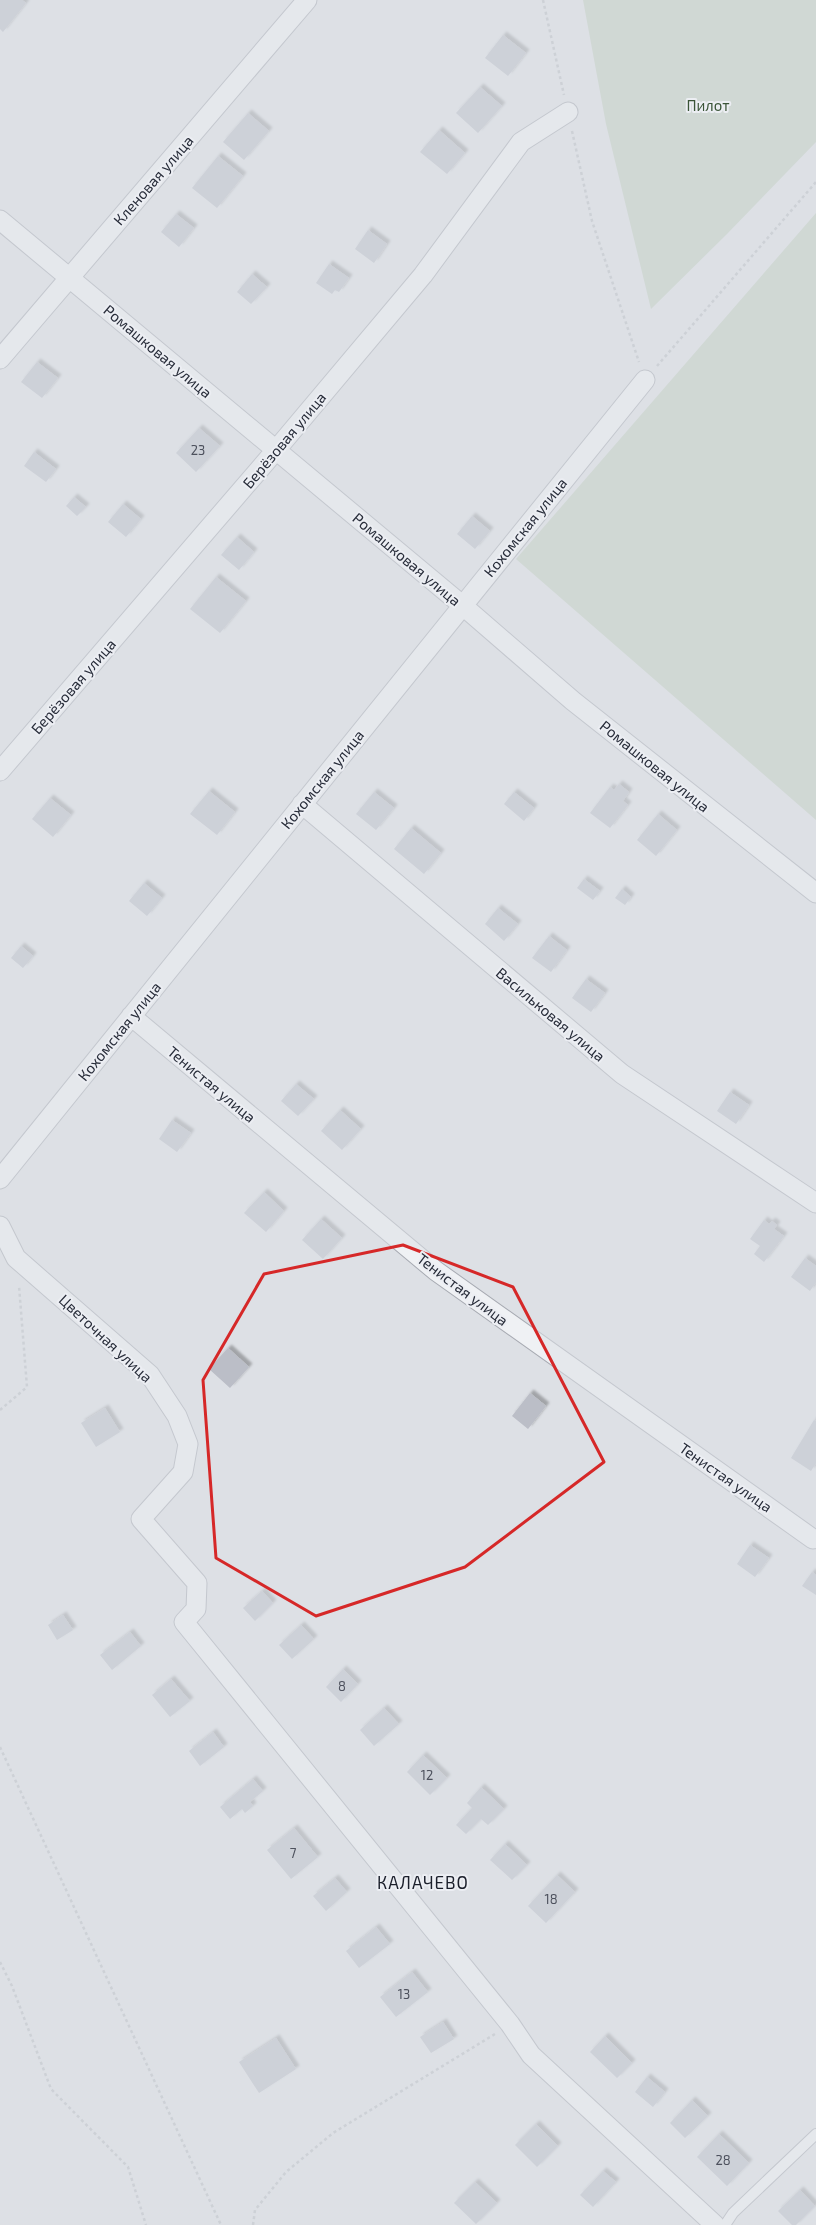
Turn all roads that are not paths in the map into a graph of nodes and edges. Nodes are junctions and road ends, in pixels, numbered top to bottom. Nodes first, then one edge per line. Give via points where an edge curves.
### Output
1 (307, 0) edge
2 (568, 112) road end
3 (0, 220) edge
4 (69, 278) junction
5 (0, 359) edge
6 (645, 380) road end
7 (276, 450) junction
8 (462, 605) junction
9 (0, 772) edge
10 (302, 804) junction
11 (816, 894) edge
12 (131, 1016) junction
13 (0, 1179) edge
14 (816, 1204) edge
15 (0, 1226) edge
16 (812, 1539) dead end
17 (816, 2134) edge
18 (715, 2225) edge
19 (725, 2225) edge

1 - 4 street, Кленовая улица
2 - 7 street, Берёзовая улица via 521,142 423,275
3 - 4 street, Ромашковая улица
4 - 5 street, Кленовая улица
4 - 7 street, Ромашковая улица
6 - 8 street, Кохомская улица
7 - 8 street, Ромашковая улица
7 - 9 street, Берёзовая улица
8 - 10 street, Кохомская улица
8 - 11 street, Ромашковая улица via 573,701
10 - 12 street, Кохомская улица
10 - 14 street, Васильковая улица via 622,1074
12 - 13 street, Кохомская улица
12 - 16 street, Тенистая улица via 436,1271
15 - 18 street, Цветочная улица via 16,1258 150,1375 177,1416 188,1444 183,1472 141,1519 197,1583 196,1609 184,1622 510,2024 531,2055
17 - 19 lane via 733,2213

